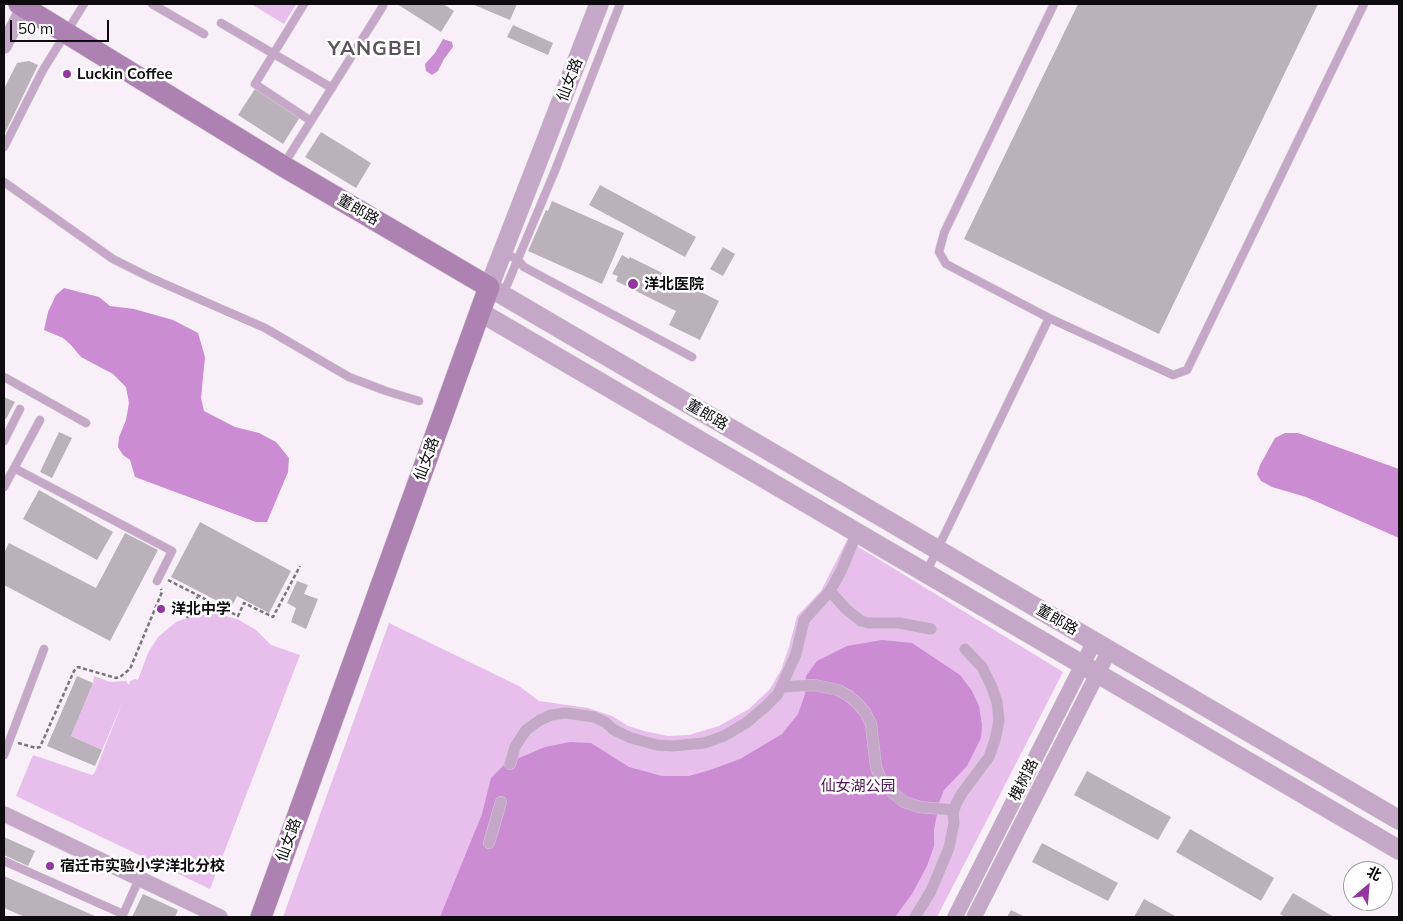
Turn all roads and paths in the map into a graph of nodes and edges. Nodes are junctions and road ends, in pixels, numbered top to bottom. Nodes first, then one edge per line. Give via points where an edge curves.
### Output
1 (84, 4) edge
2 (152, 4) edge
3 (304, 4) edge
4 (599, 4) edge
5 (620, 4) edge
6 (1054, 4) edge
7 (1364, 4) edge
8 (21, 5) edge
9 (383, 6) dead end
10 (221, 23) dead end
11 (65, 33) junction
12 (204, 34) dead end
13 (4, 46) edge
14 (273, 54) junction
15 (332, 88) junction
16 (311, 121) junction
17 (4, 147) edge
18 (282, 166) junction
19 (4, 182) edge
20 (510, 256) junction
21 (498, 286) junction
22 (480, 312) junction
23 (1049, 318) junction
24 (692, 356) dead end
25 (4, 377) edge
26 (419, 401) dead end
27 (20, 410) dead end
28 (40, 420) dead end
29 (86, 423) dead end
30 (4, 441) edge
31 (14, 468) junction
32 (7, 474) edge
33 (4, 487) edge
34 (857, 533) junction
35 (936, 550) junction
36 (300, 566) dead end
37 (926, 573) junction
38 (158, 579) junction
39 (830, 591) junction
40 (198, 596) junction
41 (187, 618) dead end
42 (931, 629) dead end
43 (1102, 646) junction
44 (965, 648) dead end
45 (44, 649) dead end
46 (1090, 669) junction
47 (781, 687) junction
48 (6, 740) edge
49 (4, 755) edge
50 (510, 762) dead end
51 (501, 802) dead end
52 (954, 810) junction
53 (4, 814) edge
54 (1399, 820) edge
55 (489, 843) dead end
56 (1399, 850) edge
57 (4, 861) edge
58 (139, 879) junction
59 (122, 916) edge
60 (220, 917) edge
61 (261, 917) edge
62 (915, 917) edge
63 (955, 917) edge
64 (974, 917) edge

1 - 11 lane
2 - 12 lane
3 - 14 lane
4 - 20 street, 仙女路
5 - 20 lane via 554,172
6 - 23 lane via 944,233 939,252 946,264
7 - 23 lane via 1187,370 1173,375
8 - 11 main road, 董郎路
8 - 13 street
9 - 15 lane
10 - 14 lane
11 - 17 lane
11 - 18 main road, 董郎路
14 - 15 lane
14 - 16 lane via 255,84
15 - 16 lane
16 - 18 lane
18 - 21 main road, 董郎路
19 - 26 lane via 113,259 265,328 349,377
20 - 21 street, 仙女路
20 - 24 lane via 524,267
21 - 22 main road, 仙女路
21 - 35 street, 董郎路
22 - 34 street, 董郎路
22 - 61 main road, 仙女路
23 - 35 lane
25 - 29 lane
27 - 30 lane
28 - 31 lane
31 - 32 lane
31 - 38 lane via 172,551
32 - 33 lane
34 - 37 street, 董郎路
34 - 39 street
35 - 37 lane
35 - 43 street, 董郎路
36 - 40 path via 273,617 244,603 238,616
37 - 46 street, 董郎路
38 - 40 path
38 - 48 path via 162,592 130,669 116,678 78,668 40,747
39 - 42 street via 846,609 868,624 899,623
39 - 47 street via 804,620 796,654
40 - 41 path
43 - 46 street, 槐树路
43 - 54 street, 董郎路
44 - 52 street via 982,667 991,685 999,720 989,757 962,793
45 - 48 lane
46 - 56 street, 董郎路
46 - 63 street, 槐树路
46 - 64 street, 槐树路
47 - 50 street via 778,694 746,723 704,743 673,746 641,742 594,717 566,713 551,715 526,730 514,747
47 - 52 street via 814,685 849,696 865,712 871,724 876,767 886,787 904,802
48 - 49 lane
51 - 55 street
52 - 62 street via 946,855 931,891
53 - 58 street
57 - 59 lane
58 - 59 lane
58 - 60 street

